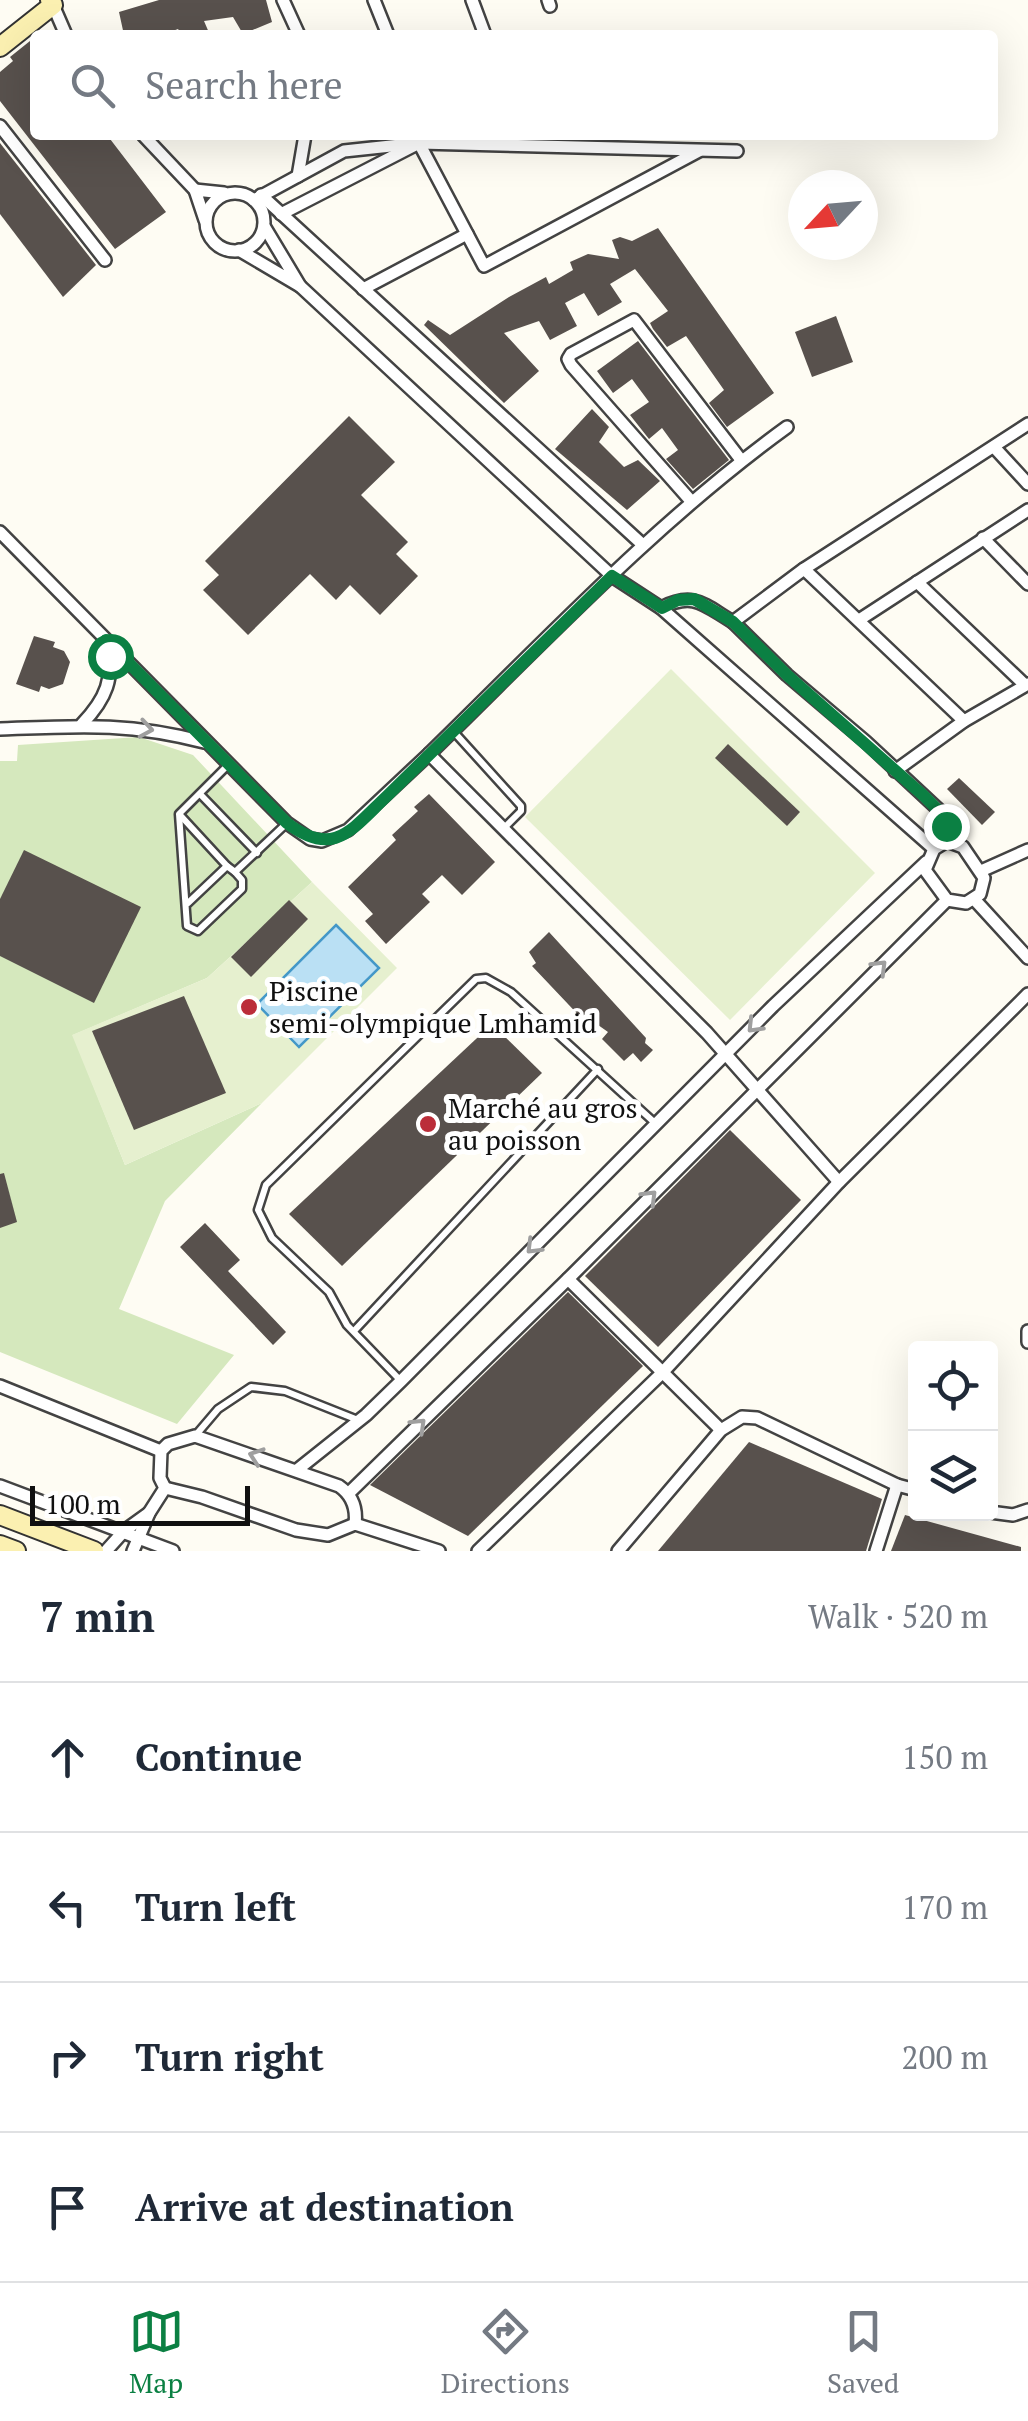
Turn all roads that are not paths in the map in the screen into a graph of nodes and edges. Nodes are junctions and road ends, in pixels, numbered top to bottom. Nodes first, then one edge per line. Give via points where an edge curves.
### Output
1 (283, 0) edge
2 (374, 0) edge
3 (472, 0) edge
4 (52, 2) edge
5 (64, 30) edge
6 (297, 30) edge
7 (386, 30) edge
8 (484, 30) edge
9 (0, 47) edge
10 (0, 126) edge
11 (148, 140) edge
12 (304, 140) edge
13 (419, 143) junction
14 (699, 150) junction
15 (737, 150) dead end
16 (298, 176) junction
17 (195, 190) junction
18 (228, 193) junction
19 (258, 198) junction
20 (281, 214) junction
21 (206, 224) junction
22 (264, 226) junction
23 (466, 234) junction
24 (239, 250) junction
25 (105, 260) dead end
26 (300, 286) junction
27 (363, 289) junction
28 (1028, 424) edge
29 (787, 427) dead end
30 (994, 447) junction
31 (740, 460) junction
32 (1028, 484) edge
33 (691, 501) junction
34 (1028, 510) edge
35 (0, 532) edge
36 (983, 538) junction
37 (643, 545) junction
38 (804, 569) junction
39 (612, 576) junction
40 (916, 582) junction
41 (1028, 584) edge
42 (662, 608) junction
43 (859, 620) junction
44 (733, 622) junction
45 (106, 640) junction
46 (1027, 684) edge
47 (964, 721) junction
48 (82, 724) junction
49 (0, 729) edge
50 (452, 731) junction
51 (208, 743) junction
52 (429, 754) junction
53 (228, 765) junction
54 (896, 770) junction
55 (200, 794) junction
56 (180, 814) junction
57 (287, 823) junction
58 (504, 828) junction
59 (948, 841) junction
60 (934, 849) junction
61 (1028, 850) edge
62 (256, 853) junction
63 (926, 862) junction
64 (227, 866) junction
65 (235, 872) junction
66 (982, 872) junction
67 (974, 899) junction
68 (947, 900) junction
69 (186, 904) junction
70 (1028, 958) edge
71 (1028, 994) edge
72 (726, 1055) junction
73 (598, 1069) junction
74 (756, 1091) junction
75 (656, 1123) junction
76 (839, 1182) junction
77 (568, 1279) junction
78 (1028, 1331) edge
79 (353, 1332) junction
80 (1028, 1342) edge
81 (662, 1373) junction
82 (401, 1380) junction
83 (0, 1386) edge
84 (359, 1420) junction
85 (721, 1430) junction
86 (195, 1436) junction
87 (161, 1451) junction
88 (297, 1470) junction
89 (897, 1485) junction
90 (0, 1486) edge
91 (165, 1488) junction
92 (908, 1488) edge
93 (349, 1493) junction
94 (1028, 1510) edge
95 (149, 1513) junction
96 (998, 1514) edge
97 (0, 1515) edge
98 (355, 1524) junction
99 (124, 1531) junction
100 (141, 1538) junction
101 (0, 1545) edge
102 (16, 1551) edge
103 (94, 1551) edge
104 (106, 1551) edge
105 (133, 1551) edge
106 (173, 1551) edge
107 (439, 1551) edge
108 (478, 1551) edge
109 (618, 1551) edge
110 (876, 1551) edge

1 - 6 street
2 - 7 street
3 - 8 street
4 - 5 street
4 - 9 main road
10 - 25 street
11 - 17 street
12 - 16 street
13 - 14 street
13 - 16 street via 344,151
13 - 20 street
13 - 23 street
14 - 15 street
14 - 23 street via 484,266
16 - 19 street
17 - 18 street
17 - 21 street
18 - 19 street
18 - 21 street via 214,201
19 - 20 street
19 - 22 street
20 - 27 street
21 - 24 street via 221,247
22 - 24 street via 255,242
22 - 26 street
23 - 27 street
24 - 26 street
26 - 39 street
27 - 37 street
28 - 30 street
29 - 31 street
30 - 32 street
30 - 38 street
31 - 33 street
31 - 33 street via 634,320 571,354 571,365
33 - 37 street
34 - 36 street
35 - 45 street
36 - 40 street
36 - 41 street
37 - 39 street
38 - 43 street
38 - 44 street
39 - 42 street
39 - 50 street
40 - 43 street
40 - 46 street
42 - 44 street via 694,599
42 - 60 street
43 - 47 street
44 - 54 street
45 - 48 street via 111,682
45 - 51 street
46 - 47 street
47 - 54 street
48 - 49 street
48 -> 51 street
50 - 52 street
50 - 58 lane via 521,806
51 - 53 street
52 - 57 street via 340,836 322,841
52 - 58 street
53 - 55 lane
53 - 57 street
54 - 59 street via 938,810
55 - 56 lane
55 - 62 lane
56 - 64 lane
56 - 69 lane
57 - 62 lane
58 - 72 street
59 - 60 street
59 - 66 street via 963,847
60 - 63 street
61 - 66 street
62 - 65 lane
63 - 68 street via 928,877
63 -> 72 street
64 - 65 lane
64 - 69 lane
65 - 69 lane via 242,890 198,931 186,925
66 - 67 street via 984,886
67 - 68 street
67 - 70 street
74 -> 68 street
71 - 76 street
72 - 74 street
72 - 75 street
73 - 75 lane
73 - 79 lane
73 - 79 lane via 511,992 476,979 266,1185 258,1210 264,1225 330,1292
74 - 76 street
77 -> 74 street
75 -> 82 street
76 - 81 street
77 - 81 street
93 -> 77 street
78 - 80 street
79 - 82 lane
81 - 85 street
81 - 108 street
82 - 84 street
83 - 87 street
84 - 86 lane via 285,1392 251,1387 218,1409
84 - 88 street
85 - 89 street via 757,1418
85 - 109 street
86 - 87 street
88 -> 86 street
87 - 91 street
88 - 93 street
89 - 92 street
89 - 110 street
90 - 99 street
91 - 95 street
91 - 98 street via 296,1530 328,1536
93 - 98 street
94 - 96 street
95 - 99 street
95 - 100 street
97 - 103 main road
98 - 107 street
99 - 100 street
99 - 104 street
100 - 105 street
100 - 106 street
101 - 102 main road

